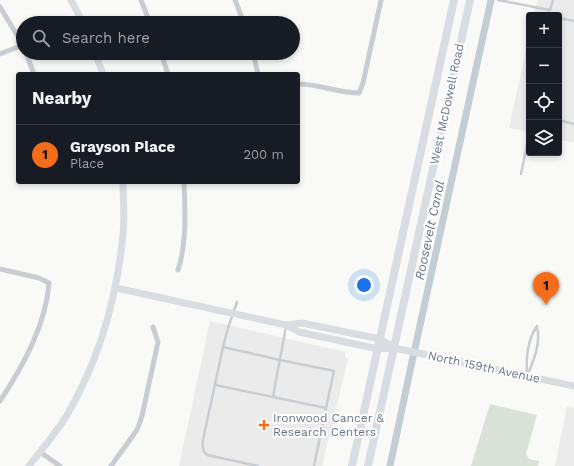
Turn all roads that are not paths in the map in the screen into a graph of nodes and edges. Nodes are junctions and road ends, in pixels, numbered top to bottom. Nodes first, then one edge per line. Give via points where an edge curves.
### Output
1 (71, 0) edge
2 (141, 0) edge
3 (237, 0) edge
4 (381, 0) edge
5 (454, 0) edge
6 (470, 0) edge
7 (499, 0) edge
8 (554, 0) edge
9 (0, 8) edge
10 (550, 10) joint
11 (79, 16) edge
12 (147, 16) edge
13 (242, 16) edge
14 (562, 19) edge
15 (574, 21) edge
16 (16, 34) edge
17 (16, 48) edge
18 (0, 54) edge
19 (29, 60) edge
20 (98, 60) edge
21 (163, 60) edge
22 (254, 60) edge
23 (33, 72) edge
24 (102, 72) edge
25 (167, 72) edge
26 (257, 72) edge
27 (300, 84) edge
28 (562, 121) edge
29 (574, 124) edge
30 (526, 150) edge
31 (521, 174) dead end
32 (123, 184) edge
33 (184, 184) edge
34 (0, 269) edge
35 (178, 270) dead end
36 (116, 288) junction
37 (237, 302) dead end
38 (233, 314) junction
39 (286, 325) junction
40 (153, 327) dead end
41 (380, 339) junction
42 (224, 347) junction
43 (394, 348) junction
44 (378, 349) junction
45 (280, 360) junction
46 (527, 376) junction
47 (215, 385) junction
48 (574, 386) edge
49 (272, 397) junction
50 (0, 401) edge
51 (326, 408) junction
52 (40, 452) junction
53 (29, 466) edge
54 (60, 466) edge
55 (111, 466) edge
56 (258, 466) edge
57 (314, 466) edge
58 (352, 466) edge
59 (368, 466) edge

1 - 11 street
2 - 12 street
3 - 13 street
4 - 27 street via 359,93
5 - 41 main road, West McDowell Road
6 - 43 main road, West McDowell Road
7 - 10 lane
8 - 10 lane
9 - 16 street
14 - 15 lane
17 - 18 street
19 - 23 street
20 - 24 street
21 - 25 street
22 - 26 street
28 - 29 lane
30 - 31 lane
32 - 36 street via 123,233
33 - 35 street via 182,258
34 - 50 street via 39,278 49,283 38,331
36 - 38 street, North 159th Avenue
36 - 52 street via 93,362 66,415
37 - 38 lane
38 - 39 street, North 159th Avenue
38 - 42 lane
39 - 41 street, North 159th Avenue via 302,323
39 - 44 street, North 159th Avenue via 299,332
39 - 45 lane
40 - 55 street via 158,342 142,416 137,430
41 - 43 street, North 159th Avenue
41 - 44 main road, West McDowell Road
42 - 45 lane
42 - 47 lane
43 - 44 street, North 159th Avenue
43 - 46 street, North 159th Avenue
43 - 59 main road, West McDowell Road
44 - 58 main road, West McDowell Road
45 - 49 lane
45 - 51 lane via 334,371
46 - 46 lane via 539,335 537,326 532,334 526,360
46 - 48 street, North 159th Avenue
47 - 49 lane
47 - 56 lane via 203,440 204,452 206,455
49 - 51 lane
51 - 57 lane
52 - 53 street
52 - 54 street

